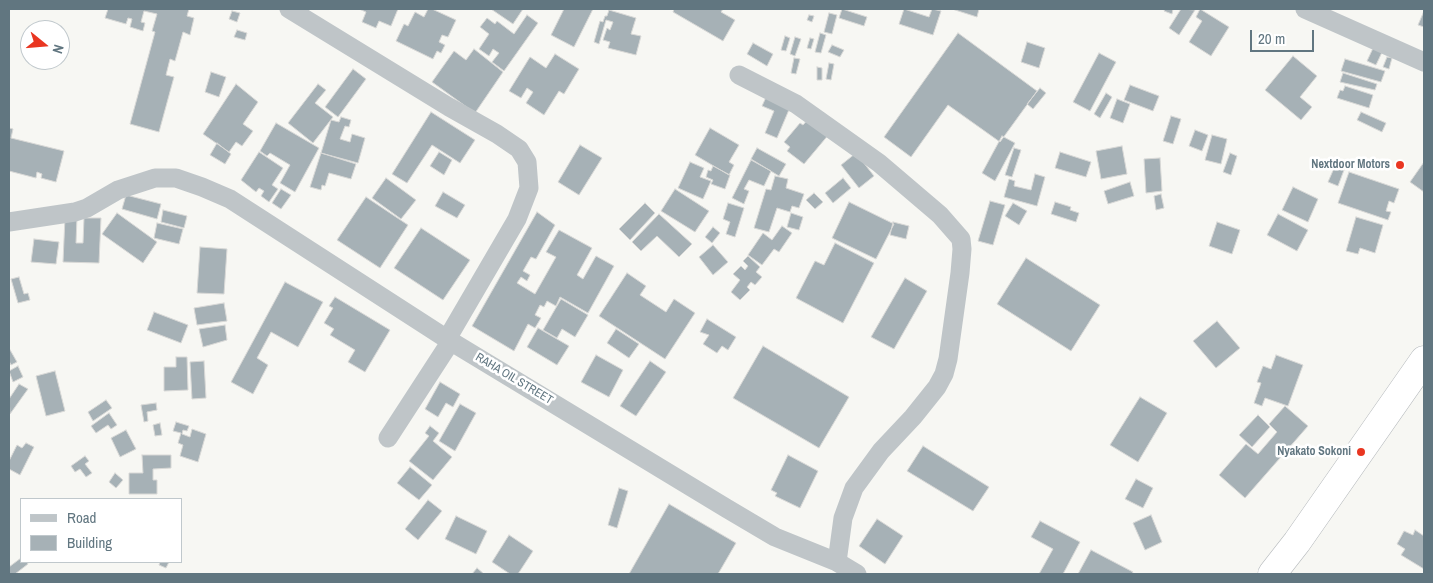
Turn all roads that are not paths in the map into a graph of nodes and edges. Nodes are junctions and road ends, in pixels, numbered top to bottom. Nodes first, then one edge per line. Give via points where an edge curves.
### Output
1 (289, 9) edge
2 (1306, 9) edge
3 (1424, 62) edge
4 (739, 75) dead end
5 (9, 222) edge
6 (449, 340) junction
7 (1424, 360) edge
8 (388, 438) dead end
9 (837, 562) junction
10 (857, 574) edge
11 (1272, 574) edge

1 - 6 street via 497,134 519,149 527,162 529,188 517,219
2 - 3 street
4 - 9 street via 796,104 879,163 940,215 961,238 960,273 944,374 938,387 881,451 854,488 843,518
5 - 6 street, RAHA OIL STREET via 75,212 137,183 155,178 176,178 230,199
6 - 8 street
6 - 9 street, RAHA OIL STREET via 775,537
7 - 11 highway
9 - 10 street, RAHA OIL STREET

